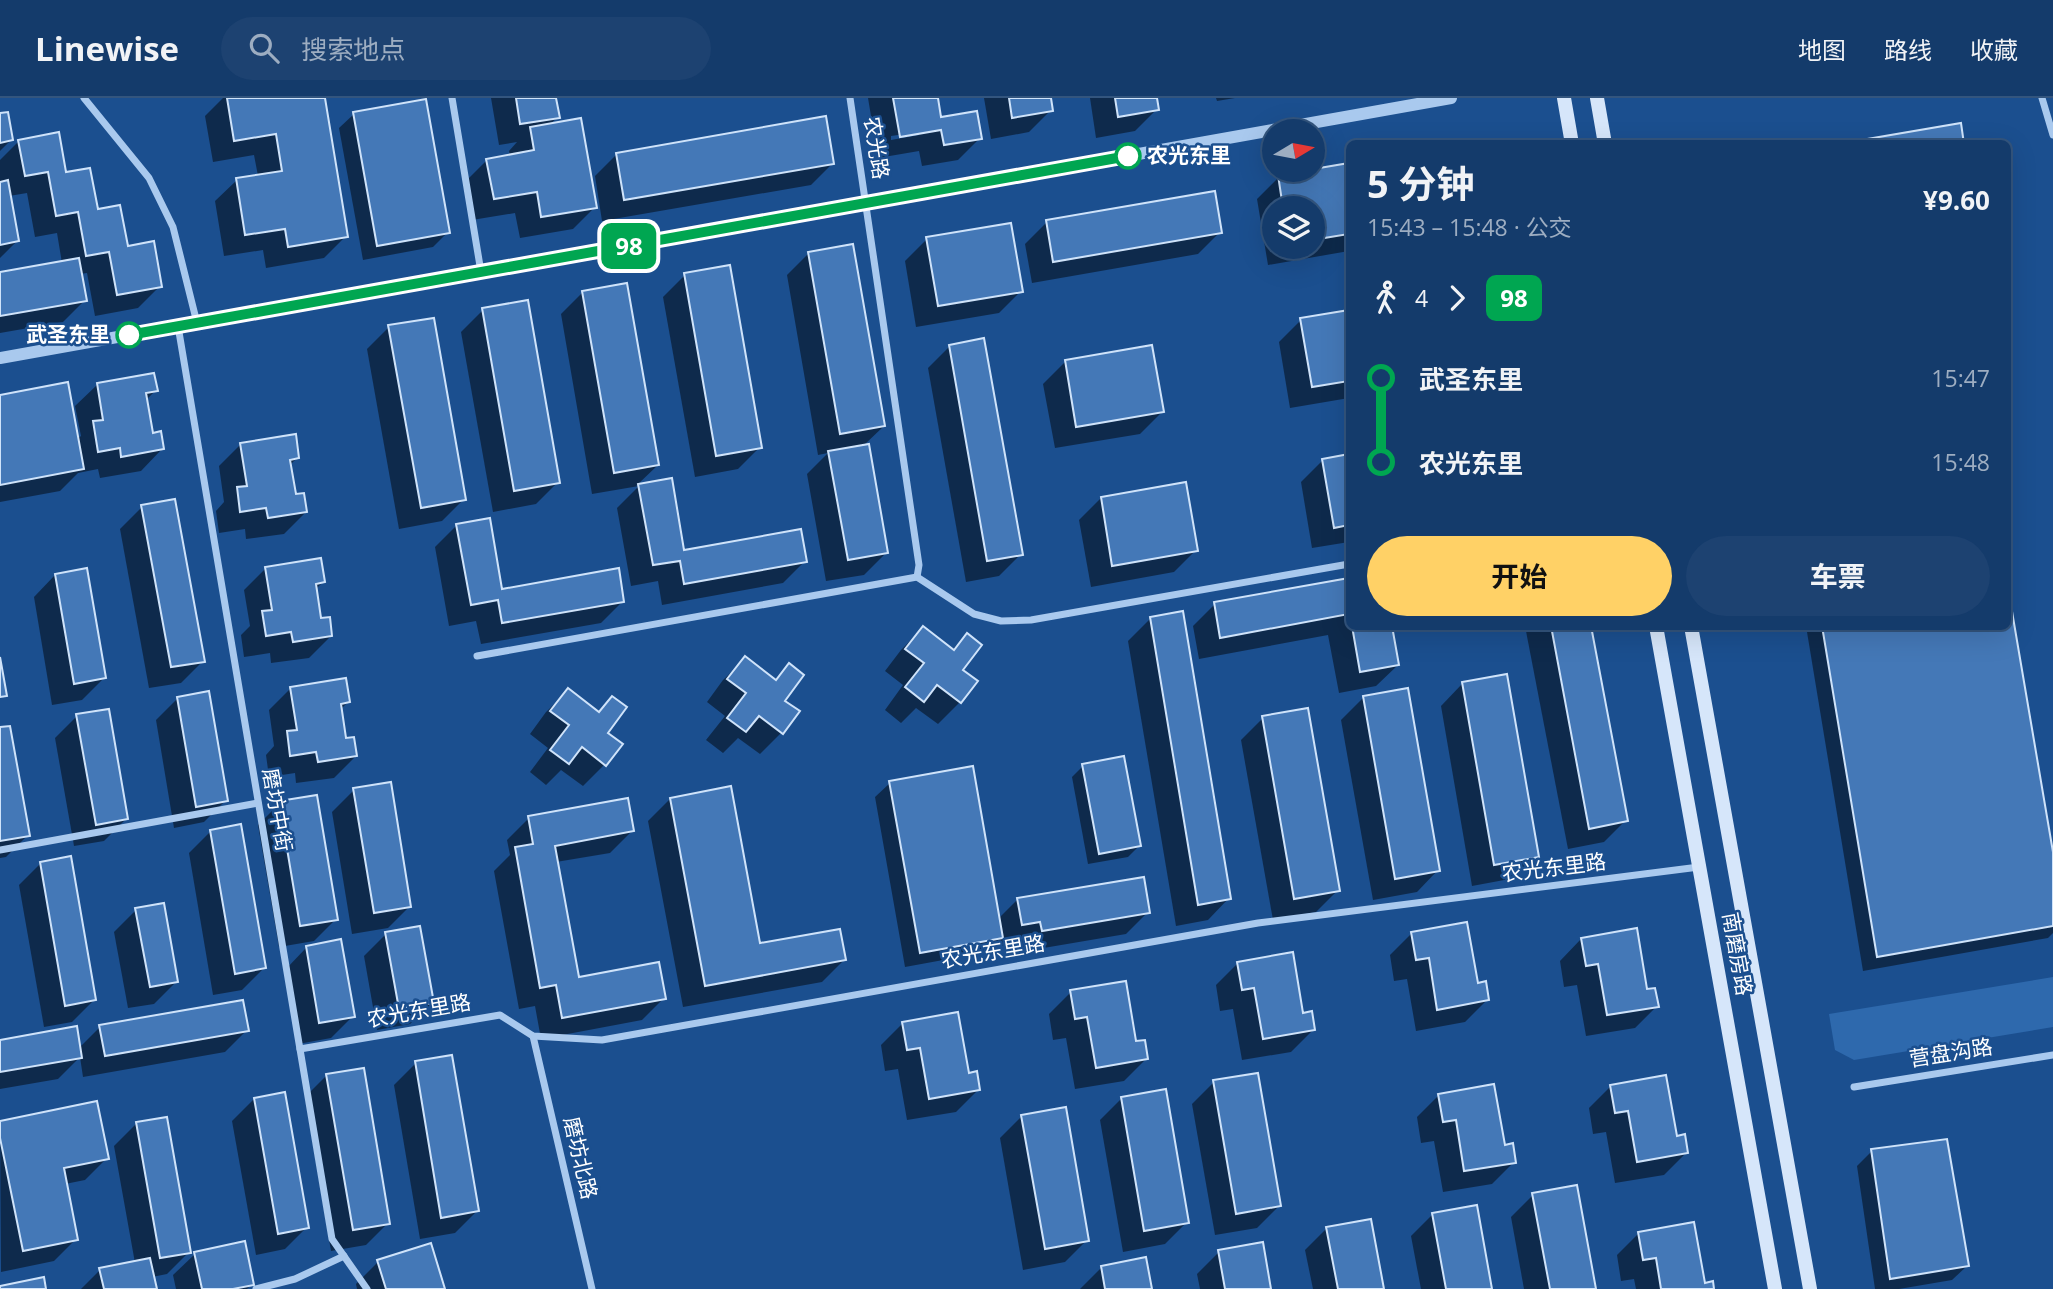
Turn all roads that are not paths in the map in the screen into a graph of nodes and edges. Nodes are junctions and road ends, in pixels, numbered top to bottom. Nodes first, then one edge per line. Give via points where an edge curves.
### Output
1 (83, 98) edge
2 (452, 98) edge
3 (850, 98) edge
4 (1451, 98) edge
5 (1564, 98) edge
6 (1597, 98) edge
7 (2042, 98) edge
8 (2053, 135) edge
9 (1571, 140) edge
10 (1604, 140) edge
11 (867, 203) junction
12 (481, 272) junction
13 (198, 323) junction
14 (178, 326) junction
15 (0, 358) edge
16 (1346, 565) edge
17 (917, 576) junction
18 (1657, 630) edge
19 (1693, 630) edge
20 (477, 656) dead end
21 (258, 803) junction
22 (0, 850) edge
23 (1699, 867) junction
24 (533, 1036) junction
25 (300, 1049) junction
26 (2053, 1055) edge
27 (1854, 1087) dead end
28 (344, 1256) junction
29 (256, 1289) edge
30 (367, 1289) edge
31 (592, 1289) edge
32 (1775, 1289) edge
33 (1810, 1289) edge

1 - 13 street via 149,178 173,227
2 - 12 street
3 - 11 street, 农光路
4 - 11 street
5 - 9 main road
6 - 10 main road
7 - 8 street
11 - 12 street
11 - 17 street, 农光路
12 - 13 street
13 - 14 street
14 - 15 street
14 - 21 street, 磨坊中街
16 - 17 street via 1031,620 1001,621 974,614
17 - 20 street
18 - 23 main road, 南磨房路
19 - 33 main road, 南磨房路
21 - 22 street
21 - 25 street, 磨坊中街
23 - 24 street, 农光东里路 via 1258,923 603,1040
23 - 32 main road, 南磨房路
24 - 25 street, 农光东里路 via 500,1015
24 - 31 street, 磨坊北路
25 - 28 street, 磨坊中街 via 332,1239
26 - 27 street, 营盘沟路
28 - 29 street via 296,1279
28 - 30 street, 磨坊中街

